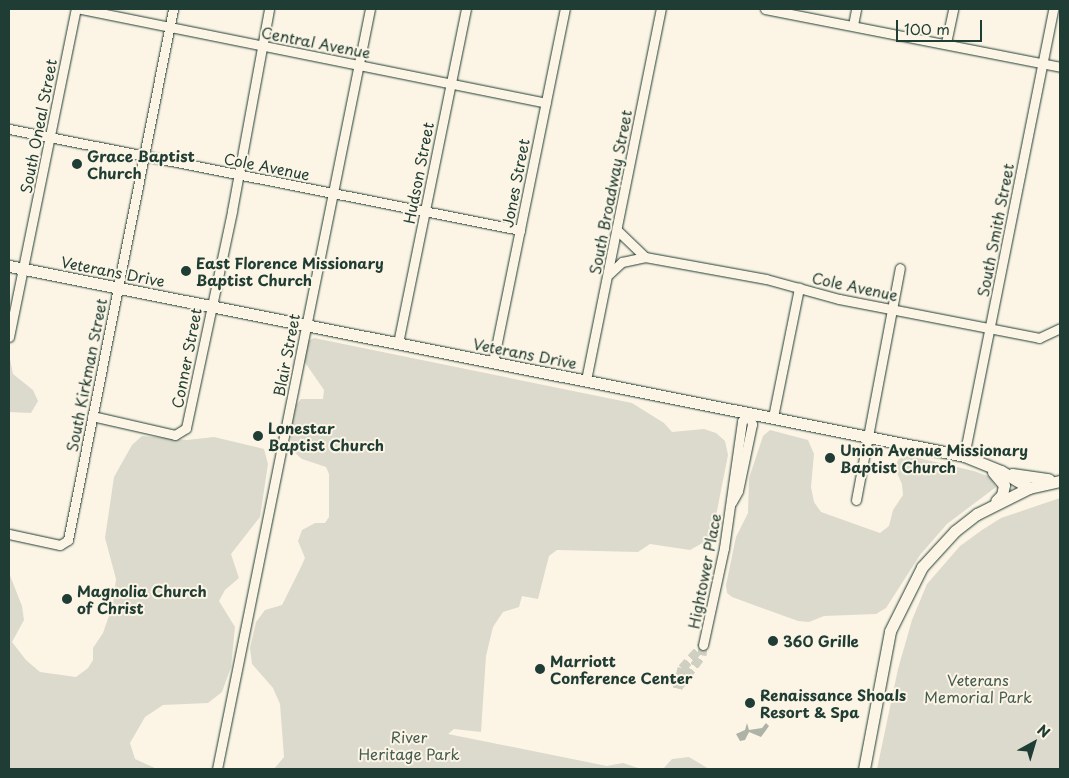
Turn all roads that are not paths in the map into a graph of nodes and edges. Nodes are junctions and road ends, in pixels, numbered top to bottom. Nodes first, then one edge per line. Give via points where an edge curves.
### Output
1 (76, 9) edge
2 (81, 9) edge
3 (173, 9) edge
4 (269, 9) edge
5 (370, 9) edge
6 (466, 9) edge
7 (564, 9) edge
8 (661, 9) edge
9 (765, 9) edge
10 (856, 9) edge
11 (953, 9) edge
12 (1053, 9) edge
13 (852, 25) junction
14 (170, 27) junction
15 (946, 43) junction
16 (262, 45) junction
17 (1043, 62) junction
18 (359, 65) junction
19 (1060, 67) edge
20 (451, 83) junction
21 (546, 102) junction
22 (9, 128) edge
23 (50, 137) junction
24 (144, 156) junction
25 (237, 174) junction
26 (333, 193) junction
27 (424, 211) junction
28 (520, 230) junction
29 (616, 230) junction
30 (645, 257) junction
31 (9, 266) edge
32 (23, 268) junction
33 (900, 268) dead end
34 (606, 279) junction
35 (118, 287) junction
36 (800, 288) junction
37 (210, 305) junction
38 (895, 309) junction
39 (306, 324) junction
40 (990, 326) junction
41 (1059, 329) edge
42 (9, 337) edge
43 (398, 343) junction
44 (493, 362) junction
45 (586, 380) junction
46 (748, 413) junction
47 (92, 416) junction
48 (773, 417) junction
49 (870, 436) junction
50 (964, 456) junction
51 (985, 463) junction
52 (1001, 471) junction
53 (1060, 480) edge
54 (1029, 488) junction
55 (856, 500) dead end
56 (992, 504) junction
57 (9, 534) edge
58 (703, 645) dead end
59 (217, 769) edge
60 (864, 769) edge

1 - 23 street, South Oneal Street
2 - 14 street, Central Avenue
3 - 14 street, South Kirkman Street
4 - 16 street, Conner Street
5 - 18 street, Blair Street
6 - 20 street, Hudson Street
7 - 21 street, Jones Street
8 - 29 street, South Broadway Street
9 - 13 street
10 - 13 street
11 - 15 street
12 - 17 street, South Smith Street
13 - 15 street
14 - 16 street, Central Avenue
14 - 24 street, South Kirkman Street
15 - 17 street
16 - 18 street, Central Avenue
16 - 25 street, Conner Street
17 - 19 street
17 - 40 street, South Smith Street
18 - 20 street, Central Avenue
18 - 26 street, Blair Street
20 - 21 street, Central Avenue
20 - 27 street, Hudson Street
21 - 28 street, Jones Street
22 - 23 street, Cole Avenue
23 - 24 street, Cole Avenue
23 - 32 street, South Oneal Street
24 - 25 street, Cole Avenue
24 - 35 street, South Kirkman Street
25 - 26 street, Cole Avenue
25 - 37 street, Conner Street
26 - 27 street, Cole Avenue
26 - 39 street, Blair Street
27 - 28 street, Cole Avenue
27 - 43 street, Hudson Street
28 - 44 street, Jones Street
29 - 30 street
29 - 34 street, South Broadway Street
30 - 34 street, Cole Avenue via 622,262 610,270
30 - 36 street, Cole Avenue
31 - 32 main road, Veterans Drive
32 - 35 main road, Veterans Drive
32 - 42 street, South Oneal Street
33 - 38 street
34 - 45 street, South Broadway Street
35 - 37 main road, Veterans Drive
35 - 47 street, South Kirkman Street
36 - 38 street, Cole Avenue
36 - 48 street
37 - 39 main road, Veterans Drive
37 - 47 street, Conner Street via 186,428 175,435
38 - 40 street, Cole Avenue
38 - 49 street
39 - 43 main road, Veterans Drive
39 - 59 street, Blair Street
40 - 41 street, Cole Avenue via 1039,338
40 - 50 street, South Smith Street
43 - 44 main road, Veterans Drive
44 - 45 main road, Veterans Drive
45 - 46 main road, Veterans Drive
46 - 48 main road, Veterans Drive
46 - 58 street, Hightower Place via 742,421 730,488 732,502
47 - 57 street, South Kirkman Street via 68,540 60,544
48 - 49 main road, Veterans Drive
49 - 50 main road, Veterans Drive
49 - 55 street
50 - 51 main road, Veterans Drive
51 - 52 main road, Veterans Drive
51 - 56 main road via 1004,485 1002,495
52 - 53 main road via 1030,478
52 - 54 main road, Veterans Drive
53 - 54 main road
54 - 56 main road
56 - 60 main road via 955,531 930,556 898,610 886,643

